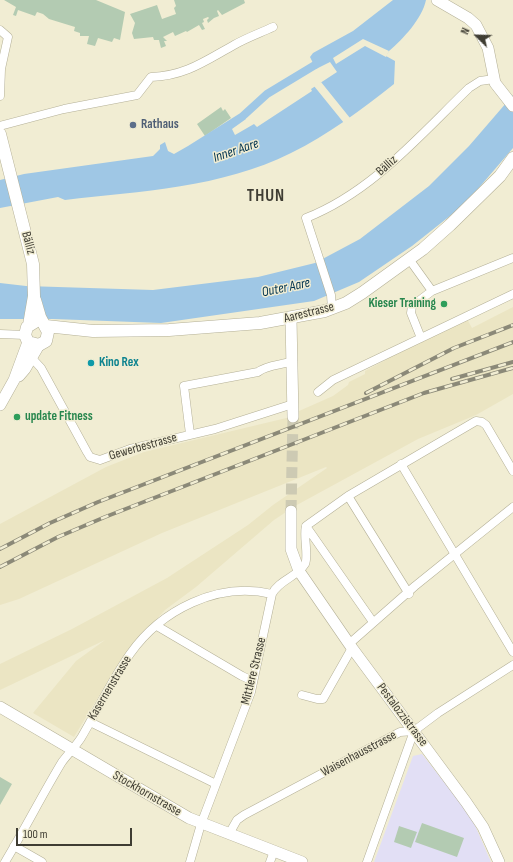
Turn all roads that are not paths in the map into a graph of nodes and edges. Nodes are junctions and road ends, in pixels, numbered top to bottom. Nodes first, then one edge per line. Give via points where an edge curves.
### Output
1 (437, 0) edge
2 (273, 27) dead end
3 (3, 32) edge
4 (494, 79) junction
5 (0, 96) edge
6 (512, 103) edge
7 (0, 126) edge
8 (0, 134) edge
9 (513, 158) edge
10 (513, 170) edge
11 (500, 176) junction
12 (513, 258) edge
13 (409, 259) junction
14 (432, 291) junction
15 (513, 294) edge
16 (332, 309) junction
17 (291, 319) junction
18 (0, 334) edge
19 (35, 335) junction
20 (421, 338) junction
21 (293, 360) junction
22 (318, 392) dead end
23 (293, 404) junction
24 (0, 405) edge
25 (293, 417) tunnel mouth
26 (190, 434) junction
27 (401, 464) junction
28 (513, 471) edge
29 (348, 496) junction
30 (513, 507) edge
31 (292, 511) tunnel mouth
32 (306, 526) junction
33 (455, 555) junction
34 (299, 571) junction
35 (272, 594) junction
36 (408, 594) junction
37 (373, 622) junction
38 (157, 626) junction
39 (351, 646) junction
40 (513, 652) edge
41 (513, 665) edge
42 (253, 681) junction
43 (302, 695) dead end
44 (0, 707) edge
45 (90, 722) junction
46 (414, 732) junction
47 (72, 750) junction
48 (216, 784) junction
49 (201, 824) junction
50 (229, 834) junction
51 (14, 846) junction
52 (272, 857) edge
53 (5, 862) edge
54 (42, 862) edge
55 (190, 862) edge
56 (302, 862) edge
57 (367, 862) edge
58 (500, 862) edge

1 - 4 street via 476,25 488,48
2 - 7 street via 188,70 167,77 151,77 137,95 101,100
3 - 5 street via 8,40 1,69
4 - 6 street via 498,88
4 - 16 street, Bälliz via 480,81 469,88 368,183 336,205 306,218 331,295
8 - 19 main road, Bälliz via 32,259
9 - 11 main road, Aarestrasse
10 - 11 main road, Aarestrasse
11 - 13 main road, Aarestrasse via 450,225
12 - 14 street
13 - 14 street
13 - 16 main road, Aarestrasse via 358,295
14 - 20 street via 412,306 411,313
15 - 20 street
16 - 17 main road, Aarestrasse
17 - 19 main road, Aarestrasse via 169,330 73,330
17 - 21 street
18 - 19 street
19 - 24 street
19 - 26 street, Gewerbestrasse via 41,368 87,452 95,460
20 - 22 street via 333,380
21 - 23 street
21 - 26 street via 263,368 258,372 184,386 182,388
23 - 25 street
23 - 26 street, Gewerbestrasse
27 - 28 street via 476,421 486,425
27 - 29 street
27 - 33 street
29 - 32 street
29 - 36 street
30 - 33 street
31 - 34 street via 291,549
32 - 34 street via 306,562
32 - 37 street
33 - 36 street
33 - 40 street
34 - 35 street via 278,586
34 - 39 street, Pestalozzistrasse
35 - 38 street, Kasernenstrasse via 237,592 205,597 176,611
35 - 42 street, Mittlere Strasse
36 - 37 street
37 - 39 street
38 - 42 street
38 - 45 street, Kasernenstrasse via 130,654
39 - 43 street via 323,699
39 - 46 street, Pestalozzistrasse
41 - 46 street, Waisenhausstrasse via 438,713
42 - 48 street, Mittlere Strasse
44 - 47 street, Stockhornstrasse
45 - 47 street, Kasernenstrasse
45 - 48 street
46 - 50 street, Waisenhausstrasse via 400,732 244,815 237,820
46 - 57 street
46 - 58 street, Pestalozzistrasse via 470,807
47 - 49 street, Stockhornstrasse
47 - 51 street, Kasernenstrasse
48 - 49 street, Mittlere Strasse
49 - 50 street, Stockhornstrasse
49 - 55 street, Mittlere Strasse
50 - 52 street, Stockhornstrasse
51 - 53 street, Kasernenstrasse
51 - 54 street
52 - 56 street, Stockhornstrasse

